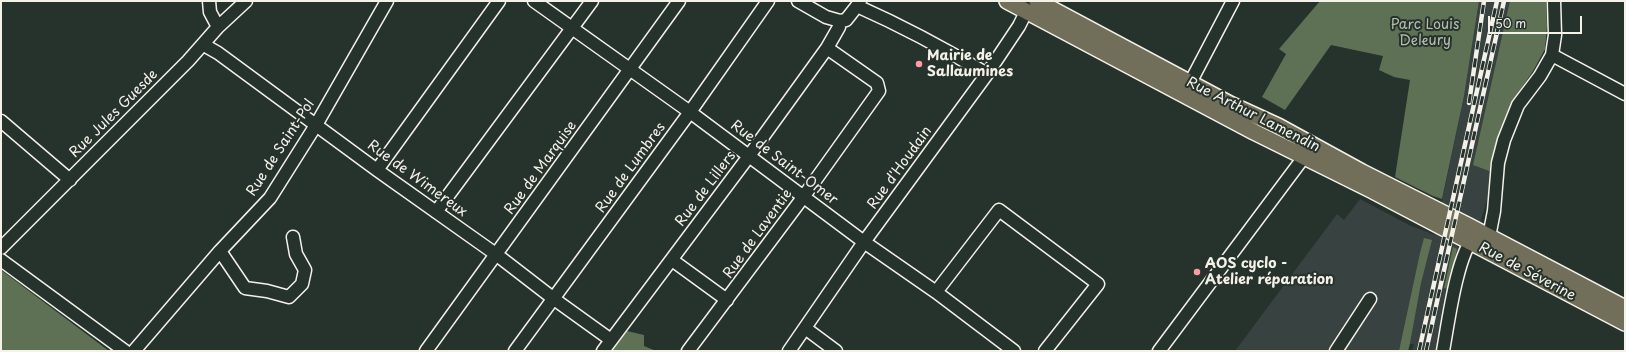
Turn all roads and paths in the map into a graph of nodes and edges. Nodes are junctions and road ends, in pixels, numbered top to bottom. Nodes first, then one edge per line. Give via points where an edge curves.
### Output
1 (209, 1) edge
2 (246, 1) edge
3 (387, 1) edge
4 (499, 1) edge
5 (534, 1) edge
6 (592, 1) edge
7 (679, 1) edge
8 (768, 1) edge
9 (798, 1) edge
10 (1007, 1) edge
11 (1233, 1) edge
12 (1554, 1) edge
13 (859, 3) edge
14 (1032, 4) edge
15 (840, 21) junction
16 (218, 27) junction
17 (572, 28) junction
18 (204, 45) junction
19 (827, 48) junction
20 (1552, 55) junction
21 (630, 70) junction
22 (987, 74) junction
23 (1190, 83) junction
24 (1625, 94) edge
25 (690, 112) junction
26 (1, 121) edge
27 (316, 125) junction
28 (1315, 146) junction
29 (749, 156) junction
30 (1304, 157) junction
31 (377, 170) junction
32 (70, 180) junction
33 (804, 196) junction
34 (436, 212) junction
35 (1429, 221) joint
36 (1477, 234) junction
37 (293, 236) dead end
38 (864, 242) junction
39 (1, 248) edge
40 (220, 251) junction
41 (496, 255) junction
42 (1, 260) edge
43 (672, 260) junction
44 (936, 292) junction
45 (554, 299) junction
46 (1370, 299) dead end
47 (727, 300) junction
48 (1624, 314) edge
49 (805, 328) junction
50 (611, 340) junction
51 (125, 351) edge
52 (134, 351) edge
53 (426, 351) edge
54 (515, 351) edge
55 (603, 351) edge
56 (688, 351) edge
57 (789, 351) edge
58 (836, 351) edge
59 (1014, 351) edge
60 (1045, 351) edge
61 (1159, 351) edge
62 (1336, 351) edge
63 (1443, 351) edge

1 - 16 street via 210,12
2 - 16 street, Rue Jules Guesde
3 - 27 street, Rue de Saint-Pol
4 - 31 street
5 - 17 street, Rue de Saint-Omer
6 - 17 street
7 - 21 street, Rue de Marquise
8 - 25 street, Rue de Lumbres
9 - 15 street via 826,17
10 - 14 main road, Rue Arthur Lamendin
11 - 23 street
12 - 20 street via 1556,25
13 - 15 street, Rue de Lillers via 846,20
13 - 22 street
14 - 22 street, Rue d'Houdain
14 - 23 main road, Rue Arthur Lamendin
14 - 30 main road, Rue Arthur Lamendin via 1254,132
15 - 19 street, Rue de Lillers
16 - 18 street, Rue Jules Guesde
17 - 21 street, Rue de Saint-Omer
17 - 34 street
18 - 27 street, Rue de Wimereux
18 - 32 street, Rue Jules Guesde
19 - 29 street, Rue de Lillers
19 - 33 street, Rue de Laventie via 877,82 879,91
20 - 24 street
20 - 36 street via 1518,105 1498,163 1494,211
21 - 25 street, Rue de Saint-Omer
21 - 41 street, Rue de Marquise
22 - 38 street, Rue d'Houdain
23 - 28 main road, Rue Arthur Lamendin
25 - 29 street, Rue de Saint-Omer
25 - 45 street, Rue de Lumbres
26 - 32 street
27 - 31 street, Rue de Wimereux
27 - 40 street, Rue de Saint-Pol via 270,198
28 - 30 street
28 - 36 main road, Rue Arthur Lamendin
29 - 33 street, Rue de Saint-Omer
29 - 43 street, Rue de Lillers
30 - 35 main road, Rue Arthur Lamendin
30 - 61 street
31 - 34 street, Rue de Wimereux
32 - 39 street, Rue Jules Guesde
33 - 38 street, Rue de Saint-Omer
33 - 47 street, Rue de Laventie
34 - 41 street, Rue de Wimereux
35 - 36 main road, Rue de Séverine
36 - 48 main road, Rue de Séverine
36 - 48 main road, Rue de Séverine
36 - 63 street via 1461,260
37 - 40 street via 296,254 304,270 302,284 289,297 245,288
38 - 44 street, Rue de Saint-Omer
38 - 49 street, Rue d'Houdain
40 - 52 street, Rue de Saint-Pol
41 - 45 street, Rue de Wimereux
41 - 53 street, Rue de Marquise
42 - 51 street
43 - 47 street
43 - 50 street, Rue de Lillers
44 - 59 street, Rue de Saint-Omer
44 - 60 street via 999,210 1098,284
45 - 50 street, Rue de Wimereux
45 - 54 street, Rue de Lumbres
46 - 62 street
47 - 56 street, Rue de Laventie
49 - 57 street, Rue d'Houdain
49 - 58 street
50 - 55 street, Rue de Lillers

